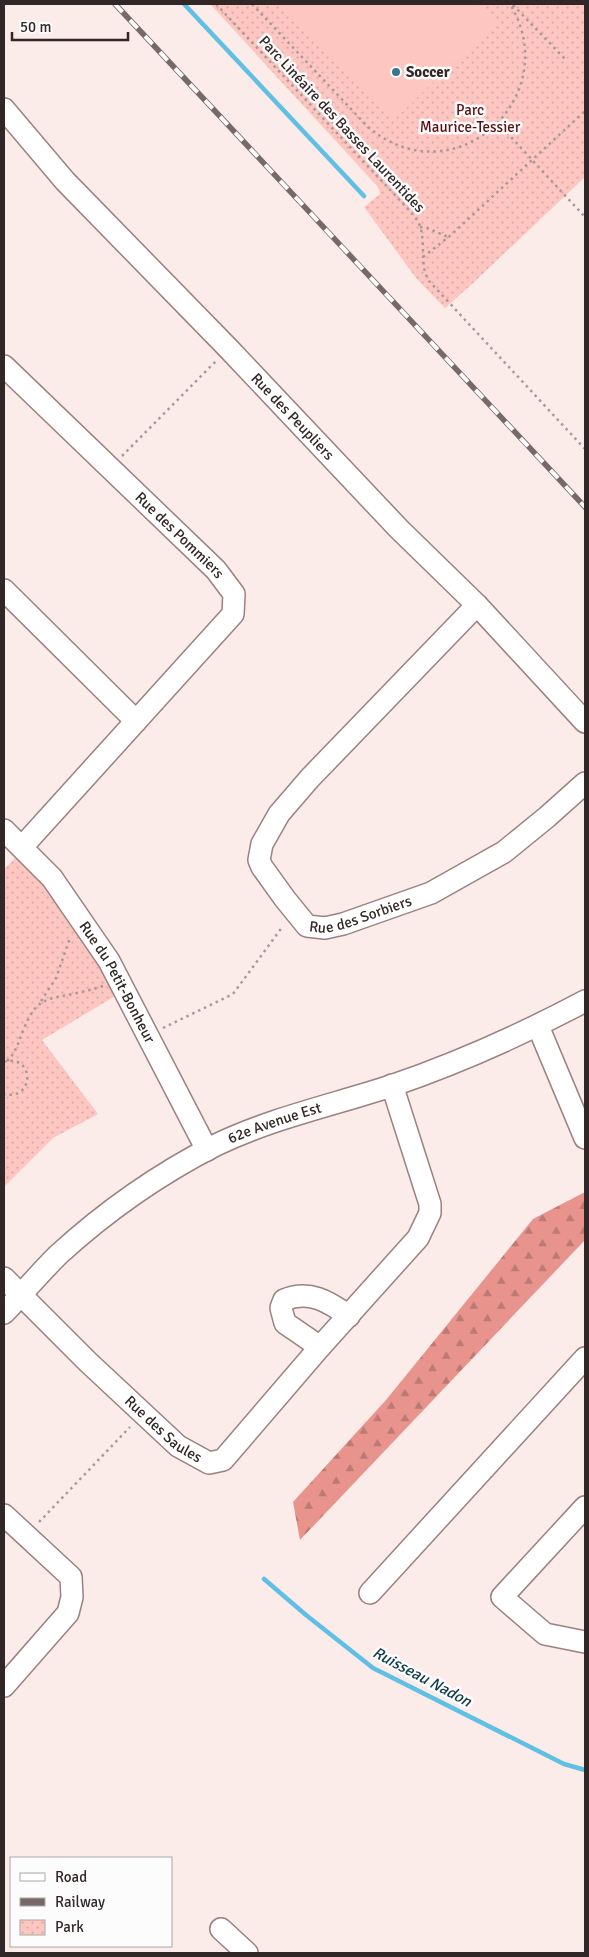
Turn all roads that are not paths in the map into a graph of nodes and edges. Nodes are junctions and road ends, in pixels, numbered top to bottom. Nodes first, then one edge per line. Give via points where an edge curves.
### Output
1 (4, 109) edge
2 (4, 366) edge
3 (4, 590) edge
4 (476, 606) junction
5 (136, 721) junction
6 (585, 722) edge
7 (585, 783) edge
8 (4, 830) edge
9 (22, 847) junction
10 (585, 1001) edge
11 (538, 1026) junction
12 (392, 1085) junction
13 (585, 1138) edge
14 (207, 1150) junction
15 (4, 1278) edge
16 (20, 1295) junction
17 (4, 1313) edge
18 (349, 1316) junction
19 (320, 1348) junction
20 (585, 1358) edge
21 (585, 1507) edge
22 (4, 1515) edge
23 (370, 1594) dead end
24 (585, 1642) edge
25 (4, 1686) edge
26 (221, 1929) dead end
27 (248, 1953) edge

1 - 4 street, Rue des Peupliers via 65,180
2 - 5 street, Rue des Pommiers via 216,570 234,594 233,614
3 - 5 street
4 - 6 street, Rue des Peupliers
4 - 7 street, Rue des Sorbiers via 279,814 262,844 259,860 262,867 307,926 338,926 432,893 496,857
5 - 9 street, Rue des Pommiers
8 - 9 street, Rue du Petit-Bonheur
9 - 14 street, Rue du Petit-Bonheur via 52,878 109,960
10 - 11 street, 62e Avenue Est
11 - 12 street, 62e Avenue Est
11 - 13 street
12 - 14 street, 62e Avenue Est via 287,1118
12 - 18 street, Rue des Saules via 430,1212 418,1238
14 - 16 street, 62e Avenue Est via 146,1187 96,1223
15 - 16 street, Rue des Saules
16 - 17 street, 62e Avenue Est
16 - 19 street, Rue des Saules via 178,1446 209,1463 223,1460
18 - 19 street, Rue des Saules
18 - 19 street via 330,1303 313,1297 295,1295 284,1300 281,1308 285,1323
20 - 23 street
21 - 24 street via 502,1597 545,1634
22 - 25 street via 71,1577 72,1597 68,1613
26 - 27 street

